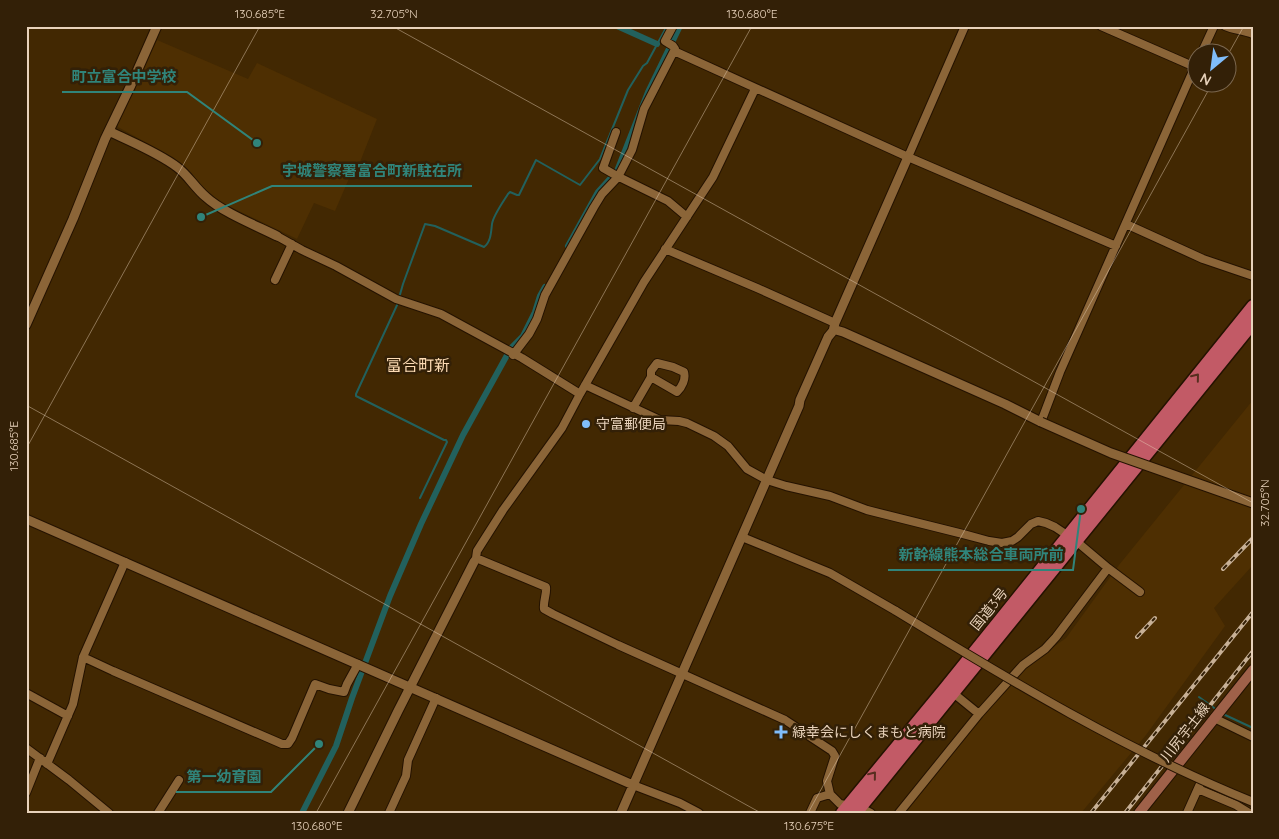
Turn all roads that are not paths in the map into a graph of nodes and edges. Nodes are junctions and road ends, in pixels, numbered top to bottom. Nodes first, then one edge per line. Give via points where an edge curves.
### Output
1 (673, 26) edge
2 (965, 26) edge
3 (1102, 26) edge
4 (1214, 26) edge
5 (1226, 26) edge
6 (156, 29) edge
7 (1253, 34) edge
8 (1207, 42) edge
9 (672, 47) junction
10 (1186, 62) edge
11 (755, 89) junction
12 (1186, 89) edge
13 (108, 131) junction
14 (616, 132) dead end
15 (908, 157) junction
16 (615, 176) junction
17 (687, 217) junction
18 (1126, 224) junction
19 (277, 236) joint
20 (292, 244) junction
21 (1116, 246) junction
22 (665, 249) junction
23 (1253, 276) edge
24 (275, 280) dead end
25 (1253, 306) edge
26 (1253, 322) edge
27 (26, 325) edge
28 (834, 327) junction
29 (510, 353) junction
30 (651, 377) junction
31 (585, 386) junction
32 (580, 394) junction
33 (633, 408) junction
34 (1041, 422) junction
35 (767, 480) junction
36 (1253, 503) edge
37 (26, 519) edge
38 (1072, 538) junction
39 (740, 542) junction
40 (475, 560) junction
41 (125, 562) junction
42 (1108, 568) junction
43 (1140, 592) dead end
44 (84, 657) junction
45 (362, 666) junction
46 (1253, 670) edge
47 (682, 674) junction
48 (410, 687) junction
49 (949, 690) junction
50 (26, 693) edge
51 (436, 698) junction
52 (979, 714) junction
53 (68, 716) junction
54 (1214, 718) junction
55 (1253, 737) edge
56 (26, 748) edge
57 (40, 758) junction
58 (47, 764) junction
59 (179, 780) dead end
60 (633, 785) junction
61 (26, 794) edge
62 (830, 794) junction
63 (1253, 802) edge
64 (856, 810) edge
65 (697, 812) edge
66 (109, 813) edge
67 (158, 813) edge
68 (348, 813) edge
69 (389, 813) edge
70 (621, 813) edge
71 (810, 813) edge
72 (899, 813) edge
73 (1139, 813) edge
74 (1187, 813) edge
75 (1249, 813) edge

1 - 9 street via 665,41
2 - 15 street
3 - 10 street
4 - 8 street
5 - 7 street
6 - 13 street
9 - 11 street
9 - 16 street via 644,109 632,150
11 - 15 street
11 - 17 street via 713,177
12 - 18 street
13 - 19 street via 176,166 217,206
13 - 27 street
14 - 16 street via 603,168
15 - 21 street
15 - 28 street
16 - 17 street via 668,201
16 - 29 street via 594,207 546,295 529,334
17 - 22 street
18 - 21 street
18 - 23 street via 1203,259
19 - 20 street
20 - 24 street
20 - 29 street via 400,301 441,314
21 - 34 street
22 - 28 street via 748,284
22 - 31 street
38 -> 25 highway, 国道3号
26 - 38 highway, 国道3号
28 - 34 street
28 - 35 street
29 - 32 street
30 - 30 street via 651,371 658,363 678,369 685,375 678,392
30 - 33 street
31 - 32 street
31 - 33 street
32 - 40 street via 562,428 477,551
33 - 35 street via 660,420 687,423 714,436 748,468
34 - 36 street, bridge via 1111,453
35 - 38 street via 989,542 1012,541 1038,521
35 - 39 street
37 - 41 street
38 - 42 street
38 - 49 highway, 国道3号
39 - 47 street
39 - 63 street, bridge via 830,573 1016,684 1184,773
40 - 47 street via 546,587 544,609
40 - 48 street
41 - 44 street
41 - 45 street
42 - 43 street
42 - 52 street via 1056,637 1023,665
44 - 45 street via 282,744 288,744 315,684 344,692
44 - 53 street
45 - 48 street
46 - 54 main road, 川尻宇土線
47 - 60 street
47 - 62 street via 785,720 832,751 835,756 827,781
48 - 51 street
48 - 68 street
49 - 52 street
49 - 64 highway, 国道3号
50 - 53 street
51 - 60 street
51 - 69 street
52 - 72 street
53 - 58 street
54 - 55 street
54 - 73 main road, 川尻宇土線
56 - 57 street
57 - 58 street
57 - 61 street
58 - 66 street
59 - 67 street
60 - 65 street
60 - 70 street
62 - 64 street via 840,804
62 - 71 street via 816,798
74 - 75 street via 1199,785

